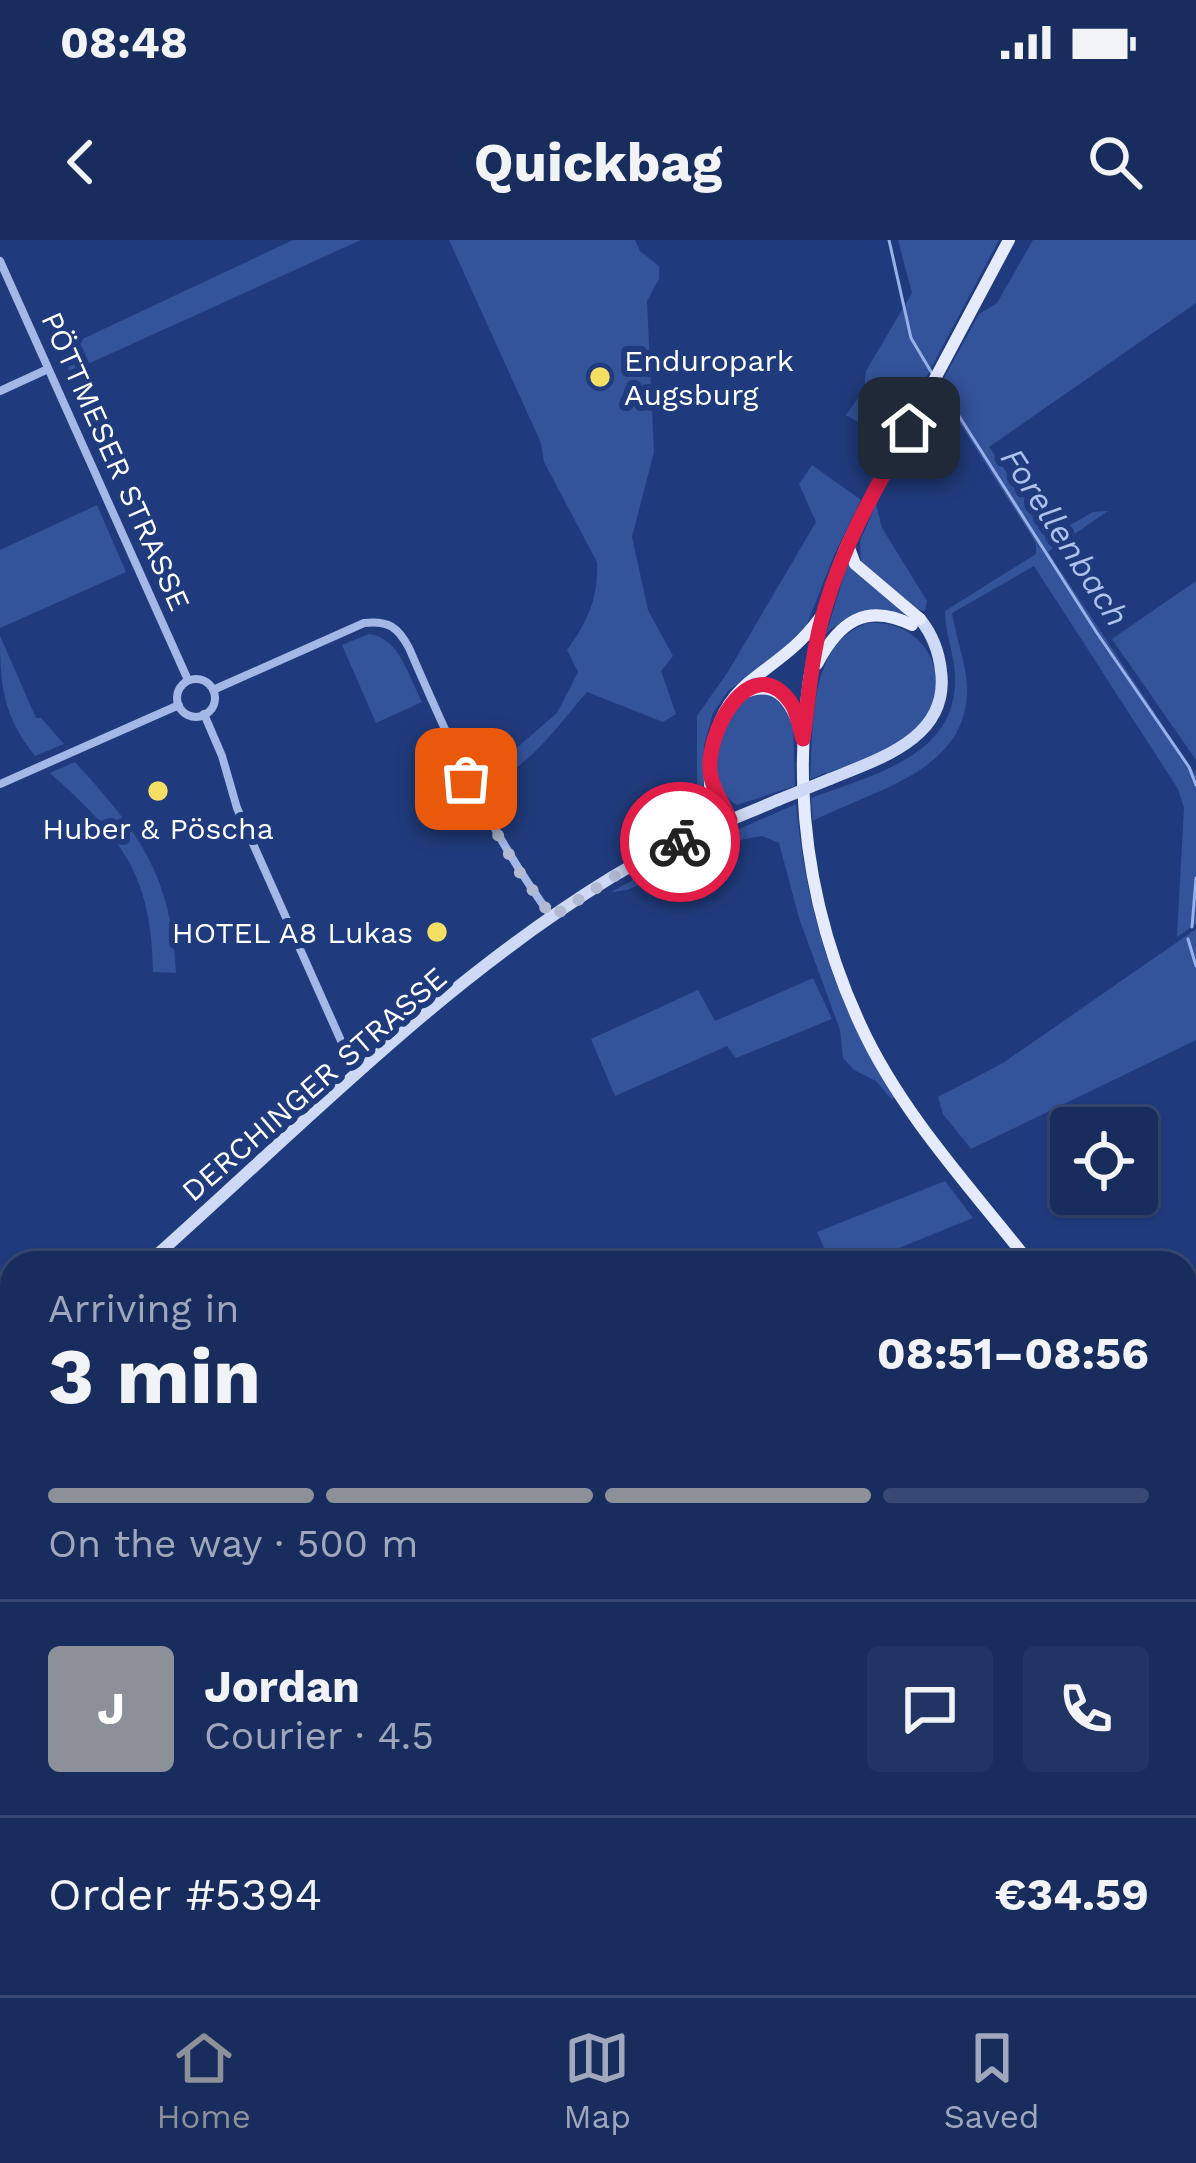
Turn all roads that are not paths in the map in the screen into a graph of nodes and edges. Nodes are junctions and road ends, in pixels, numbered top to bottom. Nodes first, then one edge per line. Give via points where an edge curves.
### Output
1 (1010, 240) edge
2 (0, 262) edge
3 (48, 369) junction
4 (0, 391) edge
5 (848, 544) junction
6 (823, 613) junction
7 (916, 622) junction
8 (811, 676) junction
9 (188, 680) junction
10 (213, 690) junction
11 (735, 697) junction
12 (178, 705) junction
13 (204, 714) junction
14 (803, 739) junction
15 (711, 778) junction
16 (0, 784) edge
17 (730, 820) junction
18 (716, 826) junction
19 (552, 917) junction
20 (355, 1072) junction
21 (161, 1251) edge
22 (1021, 1251) edge

1 - 5 main road
2 - 3 street, PÖTTMESER STRASSE
3 - 4 street
3 - 9 street, PÖTTMESER STRASSE
5 - 6 main road
5 - 7 main road via 855,564
6 - 8 main road
6 - 11 main road via 797,647
7 - 8 main road via 851,622 829,641
7 - 17 main road, DERCHINGER STRASSE, bridge via 937,650 942,676 924,728 889,754
8 - 14 main road
9 - 10 street
9 - 12 street
10 - 13 street
10 - 19 street via 364,623 396,627 469,786
11 - 14 main road via 759,687 782,694
11 - 15 main road via 713,738
12 - 13 street
12 - 16 street
13 - 20 street via 237,808
14 - 22 main road via 803,824 818,908 861,1028 903,1097
15 - 17 main road
15 - 18 main road
17 - 18 main road, DERCHINGER STRASSE
18 - 19 main road, DERCHINGER STRASSE via 624,870
19 - 20 main road, DERCHINGER STRASSE
20 - 21 main road, DERCHINGER STRASSE

